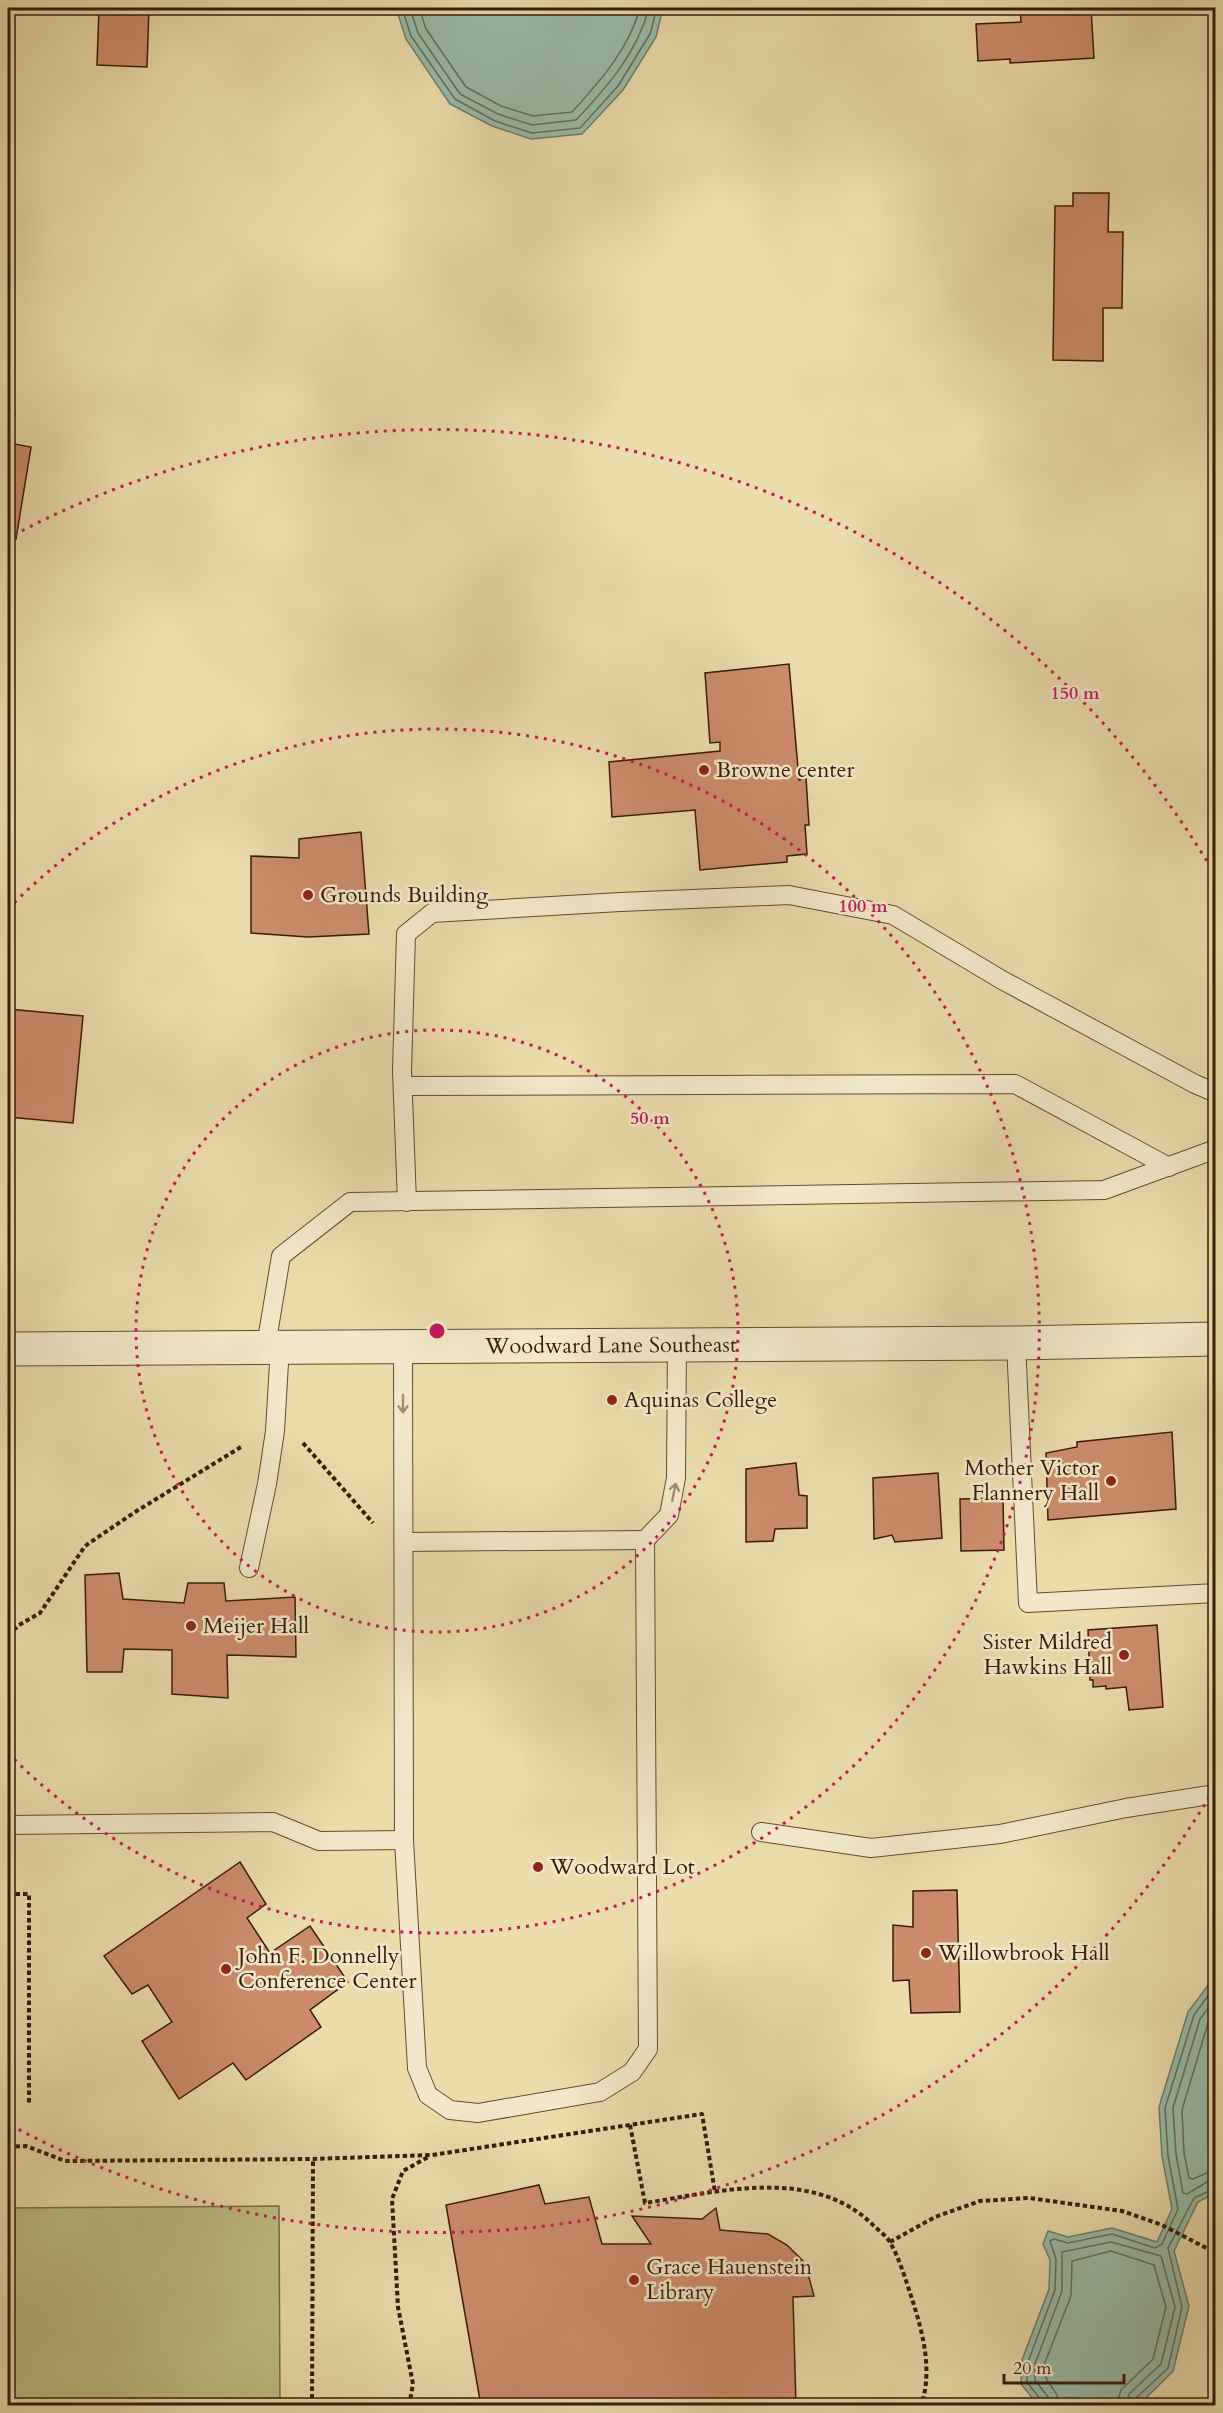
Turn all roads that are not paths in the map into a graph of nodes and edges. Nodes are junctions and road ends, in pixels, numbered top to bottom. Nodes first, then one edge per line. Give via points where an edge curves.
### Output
1 (403, 1086) junction
2 (1215, 1093) edge
3 (1215, 1149) edge
4 (1169, 1167) junction
5 (407, 1202) junction
6 (1215, 1339) edge
7 (1016, 1343) junction
8 (677, 1344) junction
9 (273, 1346) junction
10 (403, 1346) junction
11 (8, 1349) edge
12 (645, 1540) junction
13 (404, 1542) junction
14 (249, 1568) dead end
15 (1215, 1593) edge
16 (1215, 1794) edge
17 (8, 1825) edge
18 (761, 1832) dead end
19 (404, 1840) junction

1 - 2 lane via 406,934 432,913 789,895 893,915 1002,980
1 - 4 lane via 1015,1084
1 - 5 lane
3 - 4 lane
4 - 5 lane via 1104,1190
5 - 9 lane via 350,1203 280,1256
6 - 7 street, Woodward Lane Southeast
7 - 8 street, Woodward Lane Southeast
7 - 15 lane via 1028,1603
8 - 10 street, Woodward Lane Southeast
12 -> 8 lane via 669,1515 676,1478
9 - 10 street, Woodward Lane Southeast
9 - 11 street, Woodward Lane Southeast
9 - 14 lane via 274,1431
10 -> 13 lane
12 - 13 lane
12 - 19 lane via 648,2049 632,2072 600,2092 478,2113 450,2110 428,2095 417,2068
13 - 19 lane
16 - 18 lane via 1000,1834 871,1848
17 - 19 lane via 273,1822 319,1841

